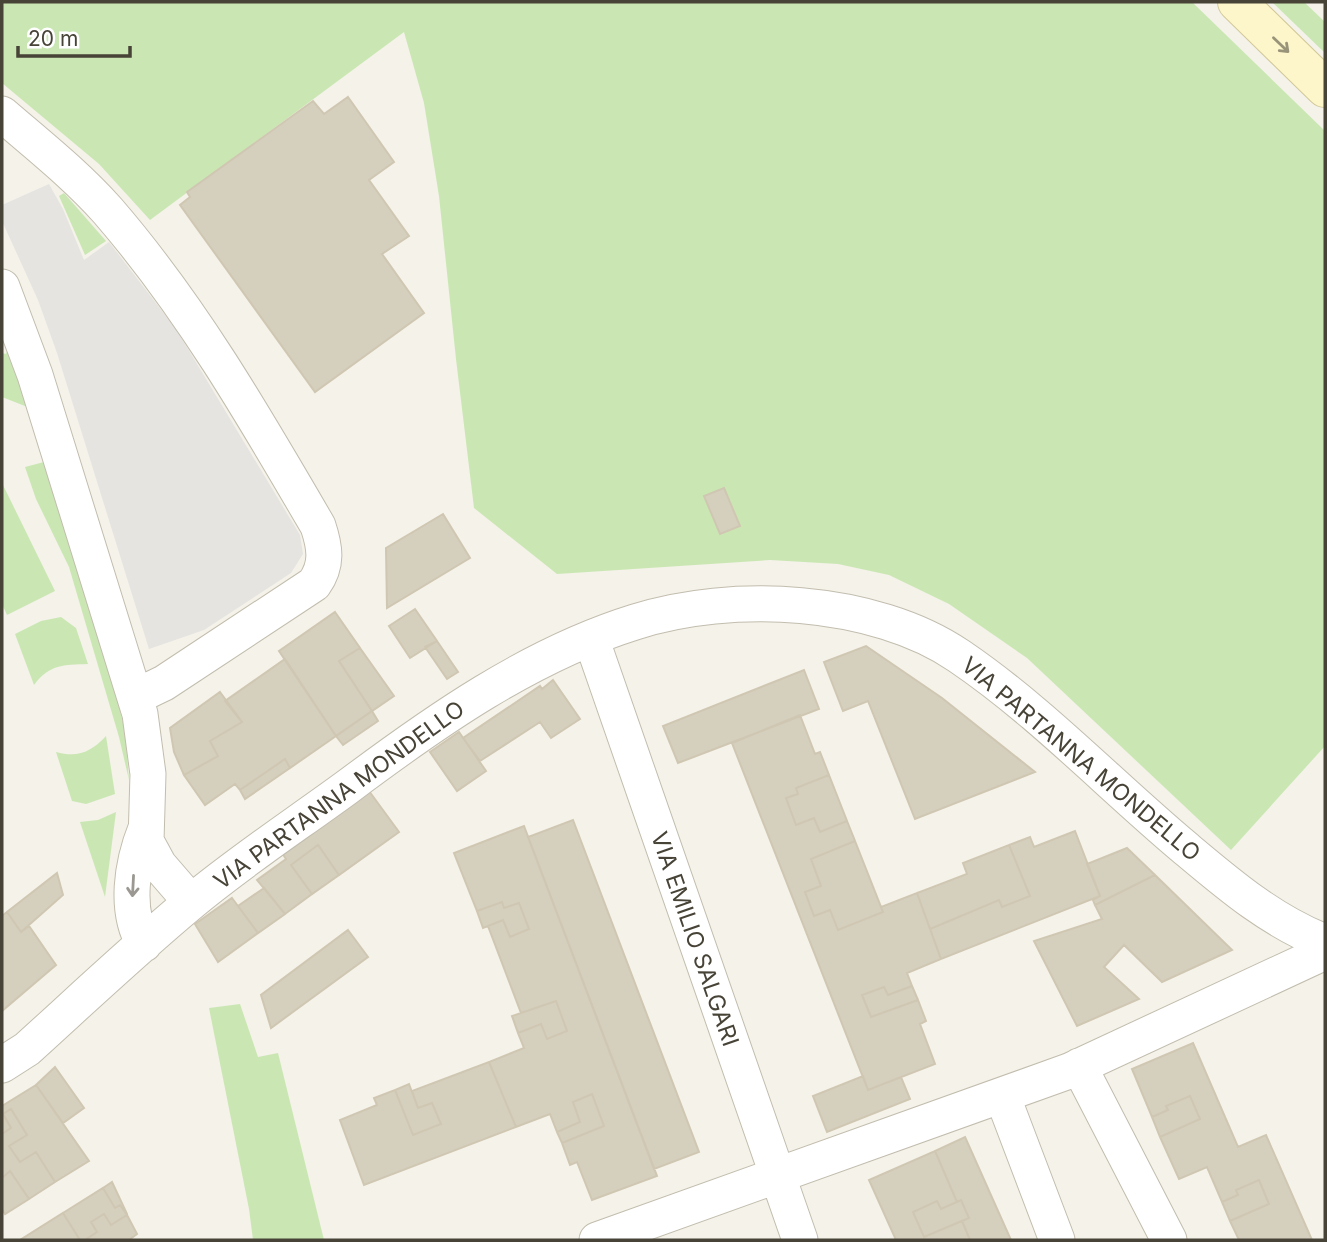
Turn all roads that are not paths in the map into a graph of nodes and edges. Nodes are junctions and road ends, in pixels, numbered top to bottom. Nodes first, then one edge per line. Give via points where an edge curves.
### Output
1 (1237, 2) edge
2 (1325, 88) edge
3 (2, 114) edge
4 (2, 287) edge
5 (591, 638) junction
6 (135, 697) junction
7 (146, 828) junction
8 (191, 902) junction
9 (1325, 942) edge
10 (145, 944) junction
11 (1325, 952) edge
12 (2, 1065) edge
13 (1079, 1066) junction
14 (1002, 1095) junction
15 (777, 1177) junction
16 (597, 1240) edge
17 (800, 1240) edge
18 (1057, 1240) edge
19 (1169, 1240) edge

1 -> 2 main road
3 - 6 street via 81,183 150,263 238,390 323,542 324,561 314,584 164,683
4 - 6 street via 35,375
5 - 8 street, VIA PARTANNA MONDELLO via 508,678 429,726
5 - 9 street, VIA PARTANNA MONDELLO via 637,621 693,609 750,604 858,612 911,630 956,653 1009,694 1231,887 1273,916
5 - 15 street, VIA EMILIO SALGARI
6 - 7 street via 148,774
7 - 8 street via 151,854
7 -> 10 street via 135,860 133,898
8 - 10 street, VIA PARTANNA MONDELLO
10 - 12 street, VIA PARTANNA MONDELLO via 27,1049
11 - 13 street
13 - 14 street
13 - 19 street
14 - 15 street
14 - 18 street
15 - 16 street
15 - 17 street, VIA EMILIO SALGARI

